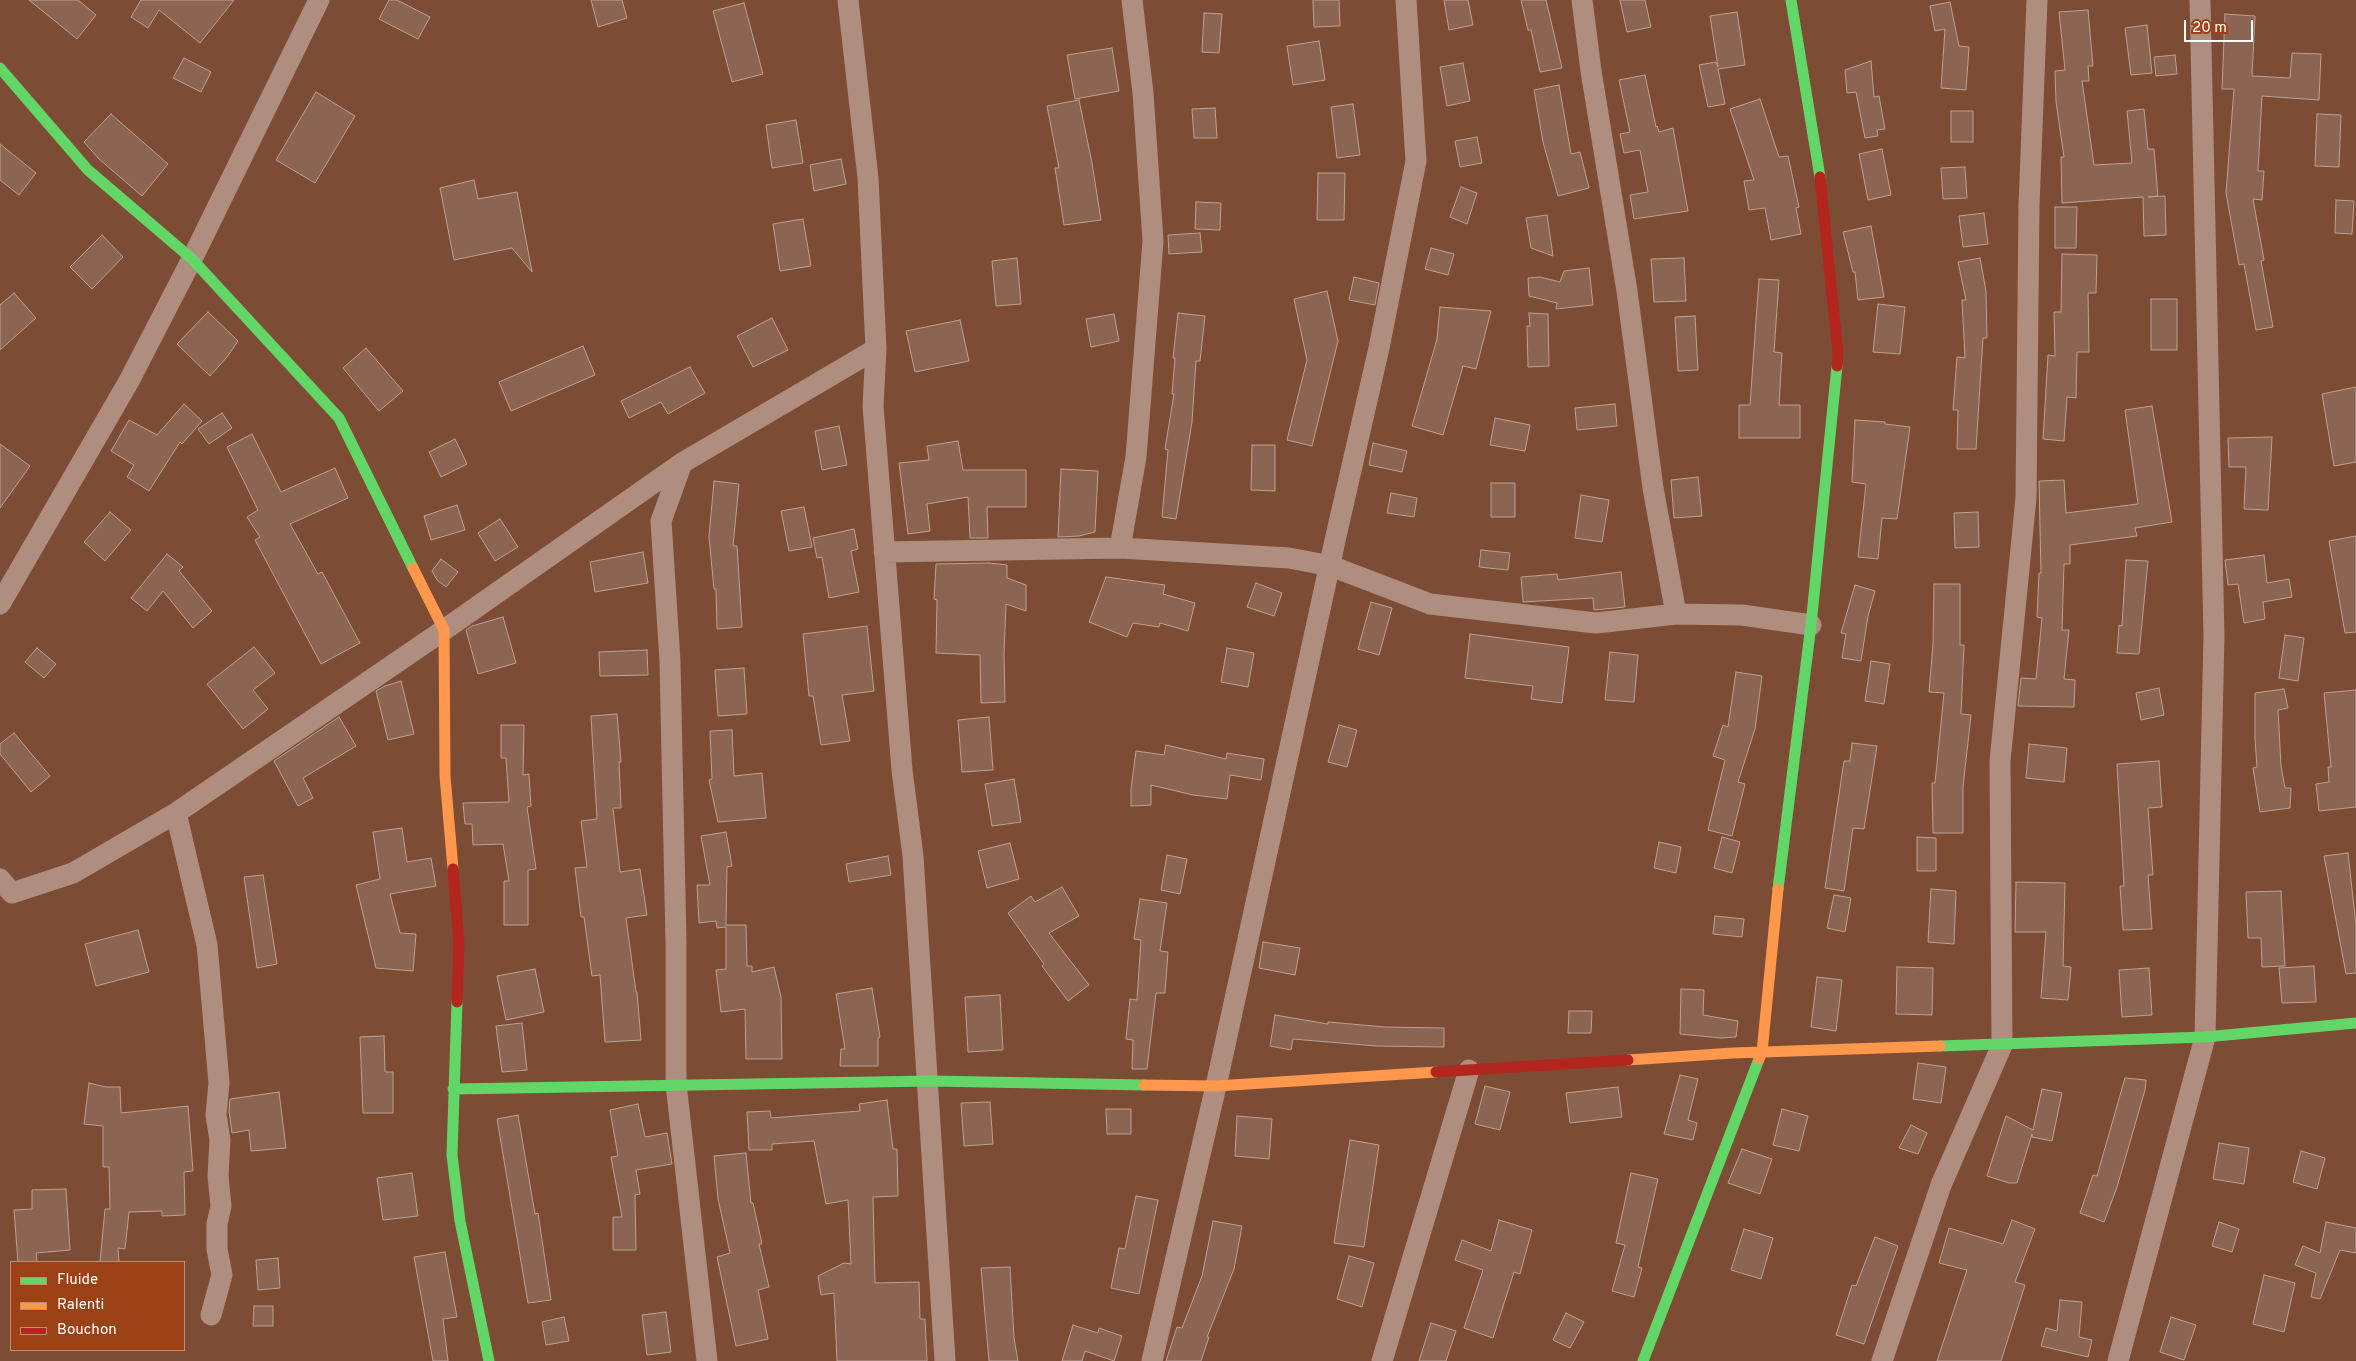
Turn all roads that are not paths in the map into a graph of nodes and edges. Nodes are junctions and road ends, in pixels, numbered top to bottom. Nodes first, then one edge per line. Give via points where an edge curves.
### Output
1 (319, 0) edge
2 (848, 0) edge
3 (1132, 0) edge
4 (1406, 0) edge
5 (1582, 0) edge
6 (1791, 0) edge
7 (2037, 0) edge
8 (2200, 0) edge
9 (0, 68) edge
10 (192, 259) junction
11 (876, 349) junction
12 (682, 463) junction
13 (1120, 548) junction
14 (884, 552) junction
15 (1330, 566) junction
16 (0, 604) edge
17 (1676, 614) junction
18 (1812, 625) junction
19 (444, 630) junction
20 (176, 813) junction
21 (0, 879) edge
22 (2356, 1023) edge
23 (2205, 1037) junction
24 (2002, 1045) junction
25 (1762, 1052) junction
26 (1469, 1070) junction
27 (926, 1081) junction
28 (676, 1084) junction
29 (1216, 1086) junction
30 (453, 1089) junction
31 (210, 1315) dead end
32 (489, 1361) edge
33 (707, 1361) edge
34 (945, 1361) edge
35 (1152, 1361) edge
36 (1382, 1361) edge
37 (1643, 1361) edge
38 (1882, 1361) edge
39 (2118, 1361) edge

1 - 10 street
2 - 11 street via 868,178
3 - 13 street via 1143,93 1153,241 1136,457
4 - 15 street via 1416,160 1379,348
5 - 17 street via 1654,488
6 - 18 street via 1818,154 1838,352
7 - 24 street via 2028,206 2026,498 2000,761
8 - 23 street via 2214,636
9 - 10 street via 88,170
10 - 16 street via 128,381
10 - 19 street via 339,418
11 - 12 street
11 - 14 street via 873,406
12 - 19 street
12 - 28 street via 661,522 670,661
13 - 14 street
13 - 15 street via 1289,558
14 - 27 street via 902,770 914,856
15 - 17 street via 1430,604 1596,623
15 - 29 street
17 - 18 street via 1742,615
18 - 25 street via 1773,933
19 - 20 street
19 - 30 street via 445,776 460,944
20 - 21 street via 73,873 12,892
20 - 31 street via 207,945 219,1083 216,1115 220,1140 218,1176 221,1206 217,1249 222,1275
22 - 23 street
23 - 24 street
23 - 39 street
24 - 25 street
24 - 38 street via 1941,1185
25 - 26 street
25 - 37 street
26 - 29 street
26 - 36 street
27 - 28 street
27 - 29 street
27 - 34 street
28 - 30 street
28 - 33 street
29 - 35 street
30 - 32 street via 452,1155 460,1221

